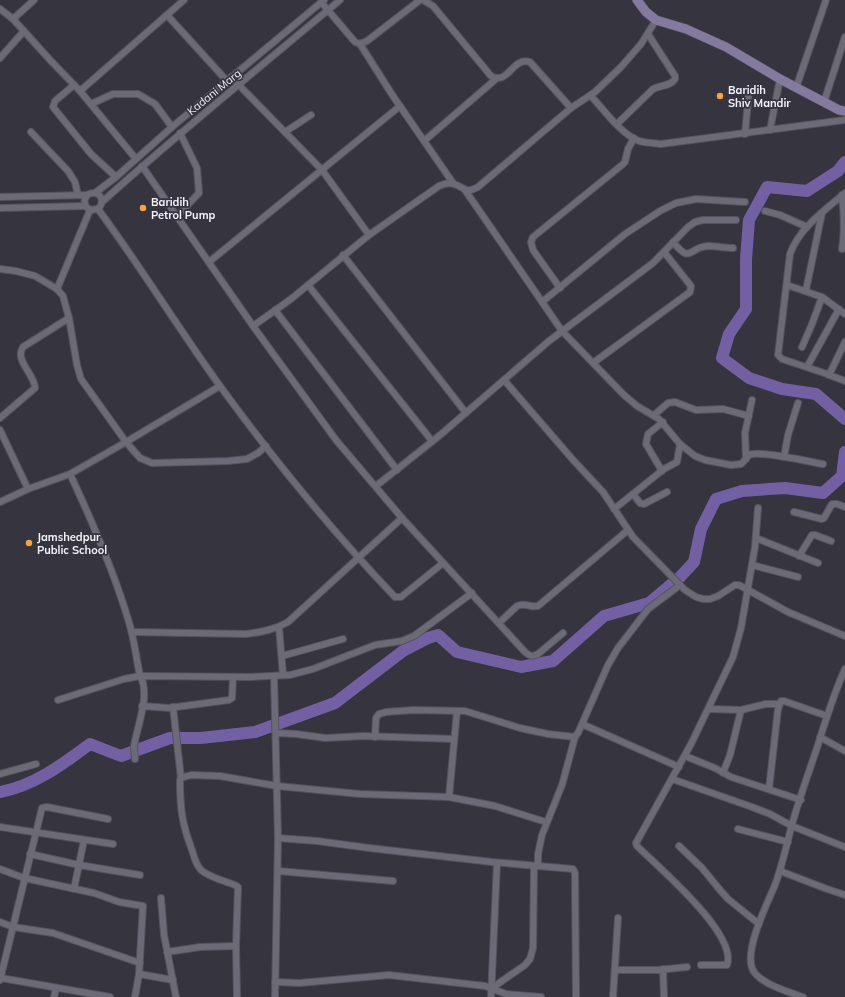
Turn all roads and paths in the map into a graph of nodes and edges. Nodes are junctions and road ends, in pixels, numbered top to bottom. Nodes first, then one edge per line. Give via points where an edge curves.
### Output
1 (34, 0) edge
2 (184, 0) edge
3 (340, 0) edge
4 (420, 0) edge
5 (424, 0) edge
6 (637, 0) edge
7 (826, 0) edge
8 (322, 1) edge
9 (0, 8) edge
10 (328, 10) junction
11 (167, 15) junction
12 (13, 19) junction
13 (656, 20) junction
14 (24, 31) junction
15 (648, 34) junction
16 (845, 37) edge
17 (360, 44) junction
18 (0, 58) edge
19 (229, 79) junction
20 (496, 79) junction
21 (780, 79) junction
22 (239, 84) junction
23 (74, 85) junction
24 (796, 88) junction
25 (749, 89) dead end
26 (80, 91) junction
27 (591, 96) junction
28 (824, 102) junction
29 (91, 104) junction
30 (400, 106) junction
31 (571, 108) junction
32 (845, 111) edge
33 (311, 115) dead end
34 (845, 120) edge
35 (617, 124) junction
36 (172, 127) junction
37 (770, 130) junction
38 (31, 132) dead end
39 (285, 132) junction
40 (180, 133) junction
41 (745, 134) junction
42 (634, 138) junction
43 (424, 141) junction
44 (136, 159) junction
45 (142, 166) junction
46 (322, 170) junction
47 (116, 177) junction
48 (453, 183) junction
49 (466, 190) junction
50 (95, 193) junction
51 (844, 194) edge
52 (78, 195) junction
53 (87, 195) junction
54 (0, 197) edge
55 (102, 202) junction
56 (745, 202) dead end
57 (0, 208) edge
58 (88, 208) junction
59 (98, 209) junction
60 (765, 211) dead end
61 (822, 213) junction
62 (177, 216) junction
63 (736, 220) dead end
64 (807, 227) junction
65 (369, 235) junction
66 (673, 242) junction
67 (733, 248) dead end
68 (842, 249) dead end
69 (664, 252) junction
70 (343, 256) junction
71 (209, 262) junction
72 (0, 269) edge
73 (308, 285) junction
74 (786, 285) junction
75 (57, 288) junction
76 (560, 288) junction
77 (806, 290) junction
78 (822, 297) junction
79 (542, 302) junction
80 (839, 309) junction
81 (275, 310) junction
82 (845, 314) edge
83 (69, 318) junction
84 (253, 326) junction
85 (562, 331) junction
86 (845, 342) edge
87 (802, 347) dead end
88 (593, 363) junction
89 (807, 367) junction
90 (829, 375) junction
91 (504, 380) junction
92 (845, 381) edge
93 (220, 386) junction
94 (752, 400) dead end
95 (798, 402) dead end
96 (466, 413) junction
97 (654, 416) junction
98 (749, 416) junction
99 (0, 418) edge
100 (663, 422) junction
101 (0, 430) edge
102 (126, 442) junction
103 (432, 442) junction
104 (680, 444) junction
105 (266, 446) junction
106 (784, 457) junction
107 (746, 459) junction
108 (823, 464) dead end
109 (397, 470) junction
110 (662, 471) junction
111 (70, 474) junction
112 (376, 486) junction
113 (28, 489) junction
114 (667, 492) dead end
115 (633, 494) junction
116 (0, 502) edge
117 (845, 507) edge
118 (758, 508) dead end
119 (614, 509) junction
120 (794, 512) dead end
121 (402, 518) junction
122 (628, 530) junction
123 (756, 538) junction
124 (831, 541) dead end
125 (799, 556) junction
126 (358, 558) junction
127 (443, 563) junction
128 (818, 563) dead end
129 (752, 565) junction
130 (798, 577) dead end
131 (679, 584) junction
132 (747, 589) junction
133 (472, 593) junction
134 (499, 623) junction
135 (279, 627) junction
136 (132, 632) junction
137 (563, 633) dead end
138 (845, 636) edge
139 (343, 639) dead end
140 (282, 656) junction
141 (845, 669) edge
142 (284, 675) junction
143 (140, 676) junction
144 (274, 676) junction
145 (233, 677) junction
146 (58, 700) dead end
147 (779, 704) junction
148 (142, 706) junction
149 (173, 707) junction
150 (708, 709) junction
151 (741, 710) junction
152 (457, 711) junction
153 (827, 716) junction
154 (582, 724) junction
155 (276, 731) junction
156 (375, 737) junction
157 (575, 737) junction
158 (820, 737) junction
159 (454, 739) junction
160 (845, 751) edge
161 (685, 756) junction
162 (135, 759) dead end
163 (36, 764) dead end
164 (679, 766) junction
165 (723, 773) junction
166 (0, 774) edge
167 (181, 778) junction
168 (672, 779) junction
169 (277, 786) junction
170 (769, 790) junction
171 (449, 797) junction
172 (800, 800) junction
173 (108, 819) dead end
174 (546, 822) junction
175 (792, 826) junction
176 (0, 827) edge
177 (738, 829) dead end
178 (36, 832) junction
179 (278, 838) junction
180 (84, 840) junction
181 (788, 842) junction
182 (114, 844) dead end
183 (679, 846) dead end
184 (845, 847) edge
185 (30, 854) junction
186 (497, 863) junction
187 (79, 865) junction
188 (536, 866) junction
189 (0, 869) edge
190 (278, 871) junction
191 (780, 871) junction
192 (140, 875) dead end
193 (24, 878) junction
194 (393, 881) dead end
195 (74, 889) junction
196 (845, 895) edge
197 (161, 898) dead end
198 (618, 918) dead end
199 (0, 922) edge
200 (759, 924) junction
201 (13, 927) junction
202 (236, 946) junction
203 (167, 952) junction
204 (140, 962) junction
205 (701, 965) dead end
206 (687, 967) dead end
207 (663, 969) junction
208 (615, 970) junction
209 (139, 974) junction
210 (0, 979) edge
211 (173, 980) junction
212 (275, 982) junction
213 (56, 988) junction
214 (492, 988) junction
215 (54, 997) edge
216 (110, 997) edge
217 (135, 997) edge
218 (176, 997) edge
219 (237, 997) edge
220 (275, 997) edge
221 (491, 997) edge
222 (541, 997) edge
223 (576, 997) edge
224 (613, 997) edge
225 (664, 997) edge
226 (803, 997) edge

1 - 12 street
2 - 11 street
3 - 10 street, Kadani Marg
4 - 17 street
5 - 20 street
6 - 13 street
7 - 24 street
8 - 10 street
8 - 19 street, Kadani Marg
9 - 12 street
10 - 17 street via 355,42
10 - 22 street, Kadani Marg
11 - 19 street
11 - 26 street
12 - 14 street
13 - 15 street
13 - 21 street via 686,29 726,47
14 - 18 street
14 - 23 street
15 - 27 street via 621,67
15 - 35 street via 675,79 672,84 653,89
16 - 28 street
17 - 30 street
19 - 22 street
19 - 36 street, Kadani Marg
20 - 31 street via 525,60 530,62
20 - 43 street
21 - 24 street
21 - 37 street
22 - 39 street
22 - 40 street, Kadani Marg
23 - 26 street
23 - 47 street via 54,101 53,107 91,154
24 - 28 street
25 - 41 street
26 - 29 street
27 - 31 street
27 - 35 street
28 - 32 street
29 - 36 street via 113,94 138,94 155,104
29 - 44 street
30 - 43 street
30 - 46 street
31 - 49 street via 478,187
33 - 39 street
34 - 37 street
35 - 42 street
36 - 44 street, Kadani Marg
37 - 41 street
38 - 52 street via 68,171 75,182
39 - 46 street
40 - 45 street, Kadani Marg
40 - 62 street via 197,168 199,193
41 - 42 street via 661,144
42 - 76 street via 622,165 533,237 533,250
43 - 48 street
44 - 47 street, Kadani Marg
45 - 55 street, Kadani Marg
45 - 62 street
46 - 65 street
46 - 71 street
47 - 50 street, Kadani Marg
48 - 49 street
48 - 65 street via 439,186
49 - 79 street
50 - 53 street
50 - 55 street via 101,196
51 - 61 street
51 - 68 street
52 - 53 street
52 - 54 street
53 - 58 street via 84,201
55 - 59 street
56 - 76 street via 696,199 676,203 625,234
57 - 58 street
58 - 59 street
58 - 75 street
59 - 93 street via 128,249
60 - 64 street
61 - 64 street
61 - 77 street
62 - 71 street
63 - 66 street via 695,222
64 - 74 street via 793,244
65 - 70 street
66 - 67 street via 686,254 707,246
66 - 69 street
69 - 85 street via 633,279
69 - 88 street via 691,286 690,292
70 - 73 street
70 - 96 street
71 - 84 street
72 - 75 street via 35,276
73 - 81 street
73 - 103 street
74 - 77 street
74 - 89 street via 778,355 782,359
75 - 83 street via 63,296
76 - 79 street
77 - 78 street
78 - 80 street
78 - 87 street
79 - 85 street
80 - 82 street
80 - 89 street
81 - 84 street
81 - 109 street
83 - 99 street via 20,351 35,388
83 - 102 street via 81,379
84 - 112 street via 336,440
85 - 88 street
85 - 91 street
86 - 90 street
88 - 97 street via 624,395
89 - 90 street
90 - 92 street
91 - 96 street
91 - 119 street via 603,492
93 - 102 street
93 - 105 street
94 - 98 street
95 - 106 street
96 - 103 street
97 - 98 street via 668,403 675,402 696,410 723,408
97 - 100 street
98 - 107 street via 745,433
100 - 104 street
100 - 110 street via 648,434 646,444
101 - 113 street
102 - 105 street via 140,458 152,463 247,459 258,454
102 - 111 street
103 - 109 street
104 - 107 street via 695,456 705,460 736,466
104 - 110 street via 677,462
105 - 126 street
106 - 107 street via 752,454
106 - 108 street
109 - 112 street
110 - 115 street
111 - 113 street
111 - 136 street via 115,579
112 - 121 street
113 - 116 street
114 - 115 street via 644,504
115 - 119 street
117 - 120 street via 832,504 822,519
118 - 123 street
119 - 122 street
121 - 126 street
121 - 127 street
122 - 131 street
122 - 134 street via 538,606 521,604
123 - 125 street
123 - 129 street
124 - 125 street via 812,535
125 - 128 street
126 - 127 street via 398,598
126 - 135 street via 288,622
127 - 133 street
129 - 130 street
129 - 132 street
131 - 132 street via 696,597 703,599 718,596 735,585
131 - 154 street via 648,609 618,648
132 - 138 street via 788,612
132 - 150 street via 733,657
133 - 134 street
133 - 142 street via 414,636 402,641 376,645 313,669
134 - 137 street via 530,656 538,654
135 - 136 street via 246,634
135 - 140 street
136 - 143 street
139 - 140 street
140 - 142 street
141 - 153 street
142 - 144 street
143 - 145 street
143 - 146 street
143 - 148 street via 144,686
144 - 145 street
144 - 155 street
145 - 149 street via 231,699
147 - 151 street
147 - 153 street via 784,701
147 - 170 street
148 - 149 street
148 - 162 street via 134,747
149 - 167 street
150 - 151 street
150 - 161 street
151 - 165 street
152 - 156 street via 386,712 377,716
152 - 157 street via 471,712 541,733
152 - 159 street
153 - 158 street
154 - 157 street
154 - 164 street
155 - 156 street via 326,738
155 - 169 street
156 - 159 street
157 - 174 street via 562,786
158 - 160 street
158 - 172 street
159 - 171 street
161 - 164 street
161 - 165 street
163 - 166 street
164 - 168 street
165 - 170 street
167 - 169 street via 191,775 220,776
167 - 202 street via 183,826 196,863 206,873 238,887
168 - 175 street via 758,809
168 - 205 street via 636,843 696,904 720,935 728,958 727,965
169 - 171 street via 360,794
169 - 179 street
170 - 172 street
171 - 174 street via 495,806
172 - 175 street
173 - 178 street via 44,807
174 - 188 street
175 - 181 street
175 - 184 street
176 - 178 street
177 - 181 street
178 - 180 street
178 - 185 street
179 - 186 street
179 - 190 street
180 - 182 street
180 - 187 street
181 - 191 street
183 - 200 street via 720,890
185 - 187 street
185 - 193 street
186 - 188 street
186 - 214 street
187 - 192 street
187 - 195 street
188 - 214 street via 533,948 530,959
188 - 223 street via 575,870
189 - 193 street
190 - 194 street
190 - 212 street
191 - 196 street
191 - 200 street
193 - 195 street
193 - 201 street
195 - 204 street via 143,906
197 - 203 street
198 - 208 street
199 - 201 street
200 - 226 street via 750,961 755,974 774,986
201 - 204 street via 53,933
201 - 210 street
202 - 203 street via 200,947
202 - 219 street
203 - 211 street
204 - 209 street
206 - 207 street
207 - 208 street
207 - 225 street
208 - 224 street
209 - 211 street
209 - 217 street
210 - 213 street
211 - 218 street
212 - 214 street via 389,975
212 - 220 street
213 - 215 street
213 - 216 street
214 - 221 street
214 - 222 street via 506,994

